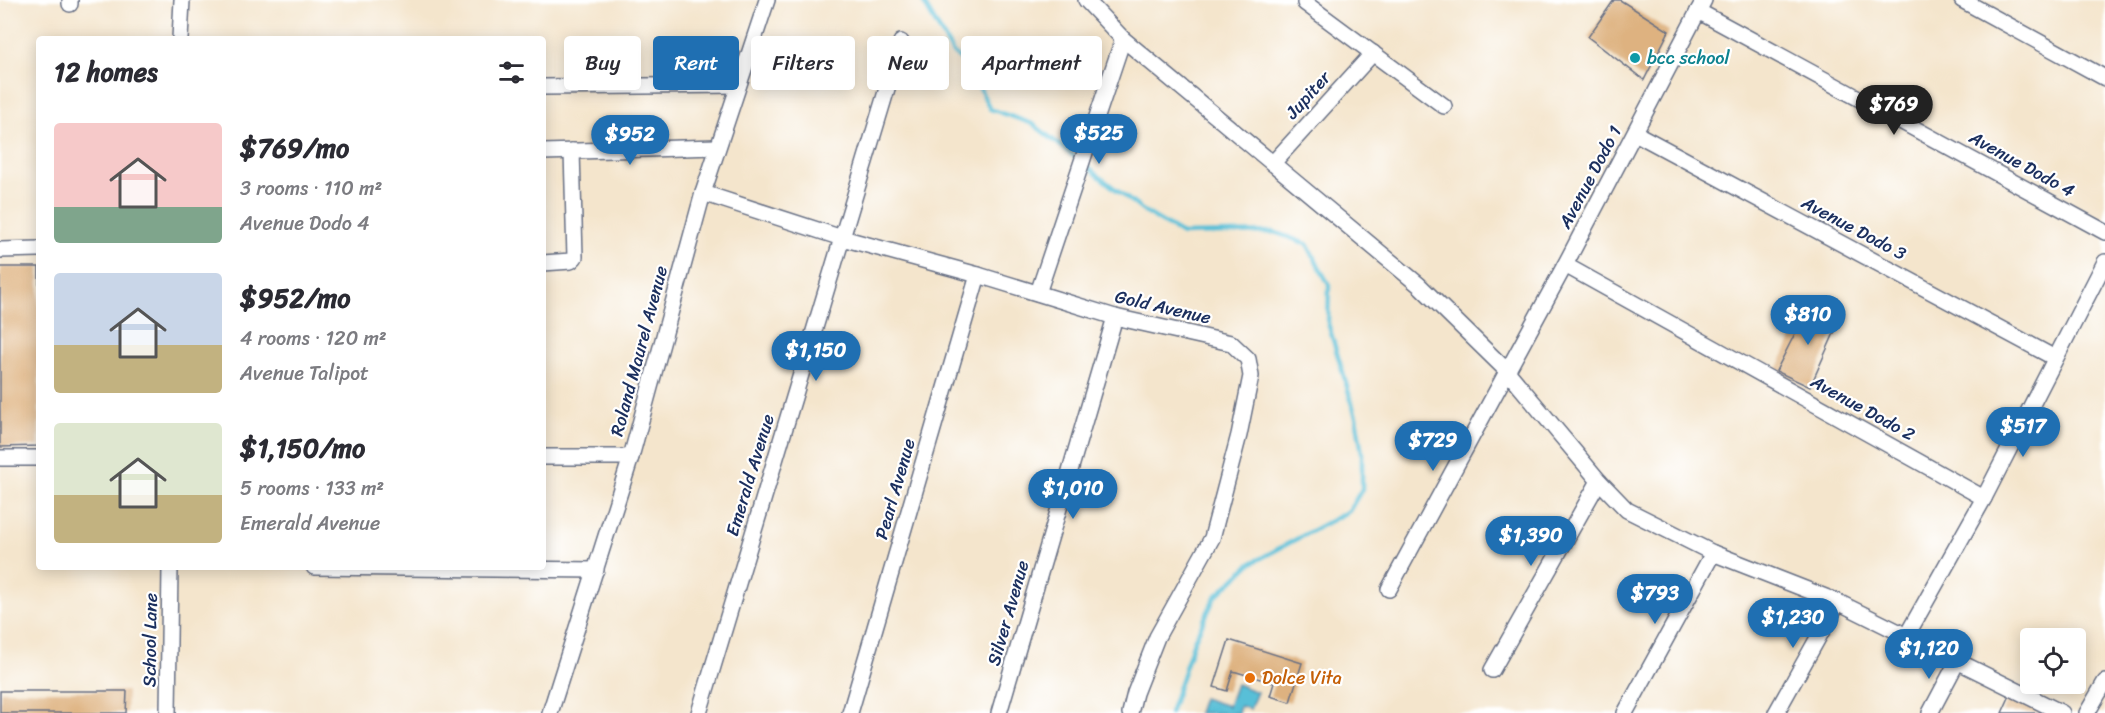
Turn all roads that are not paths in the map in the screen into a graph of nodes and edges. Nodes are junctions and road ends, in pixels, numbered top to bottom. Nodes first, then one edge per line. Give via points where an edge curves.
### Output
1 (182, 0) edge
2 (767, 0) edge
3 (1087, 0) edge
4 (1962, 0) edge
5 (1305, 3) dead end
6 (1701, 5) edge
7 (180, 36) edge
8 (1123, 39) junction
9 (1372, 53) junction
10 (2105, 78) edge
11 (739, 82) edge
12 (653, 86) edge
13 (546, 87) edge
14 (736, 90) edge
15 (887, 90) edge
16 (1444, 106) dead end
17 (1635, 133) junction
18 (717, 147) junction
19 (572, 151) junction
20 (546, 152) edge
21 (1272, 163) junction
22 (703, 193) junction
23 (2105, 232) edge
24 (842, 238) junction
25 (36, 249) edge
26 (0, 250) edge
27 (2105, 262) edge
28 (546, 263) edge
29 (1565, 265) junction
30 (978, 275) junction
31 (1038, 293) junction
32 (1115, 317) junction
33 (2055, 358) junction
34 (1507, 370) junction
35 (546, 457) edge
36 (631, 457) junction
37 (0, 458) edge
38 (36, 458) edge
39 (1599, 481) junction
40 (1984, 498) junction
41 (1713, 553) junction
42 (546, 569) edge
43 (170, 570) edge
44 (596, 570) junction
45 (1389, 589) dead end
46 (1838, 602) junction
47 (1906, 635) junction
48 (1957, 662) junction
49 (1492, 670) dead end
50 (2105, 682) edge
51 (168, 713) edge
52 (550, 713) edge
53 (699, 713) edge
54 (850, 713) edge
55 (999, 713) edge
56 (1130, 713) edge
57 (1625, 713) edge
58 (1776, 713) edge
59 (1930, 713) edge
60 (2062, 713) edge
61 (2087, 713) edge

1 - 7 street
2 - 11 street, Roland Maurel Avenue
3 - 8 street
4 - 10 street
5 - 9 street
6 - 17 street, Avenue Dodo 1
6 - 23 street, Avenue Dodo 4
8 - 21 street
8 - 31 street
9 - 16 street
9 - 21 street, Jupiter
12 - 13 street
14 - 18 street, Roland Maurel Avenue
15 - 24 street, Emerald Avenue
17 - 29 street, Avenue Dodo 1
17 - 33 street, Avenue Dodo 3
18 - 19 street
18 - 22 street, Roland Maurel Avenue
19 - 20 street
19 - 28 street via 575,257 571,261
21 - 34 street via 1419,285
22 - 24 street, Gold Avenue
22 - 36 street, Roland Maurel Avenue
24 - 30 street, Gold Avenue
24 - 53 street, Emerald Avenue
25 - 26 street
27 - 33 street
29 - 34 street, Avenue Dodo 1
29 - 40 street, Avenue Dodo 2
30 - 31 street, Gold Avenue
30 - 54 street, Pearl Avenue
31 - 32 street, Gold Avenue
32 - 55 street, Silver Avenue
32 - 56 street, Gold Avenue via 1231,343 1248,359 1251,376 1212,538 1157,638
33 - 40 street
34 - 39 street
34 - 45 street, Avenue Dodo 1
35 - 36 street
36 - 44 street, Roland Maurel Avenue
37 - 38 street
39 - 41 street via 1627,510
39 - 49 street
40 - 47 street
41 - 46 street
41 - 57 street
42 - 44 street
43 - 51 street, School Lane
44 - 52 street, Roland Maurel Avenue
46 - 47 street
46 - 58 street
47 - 48 street
48 - 59 street
48 - 60 street
50 - 61 street

